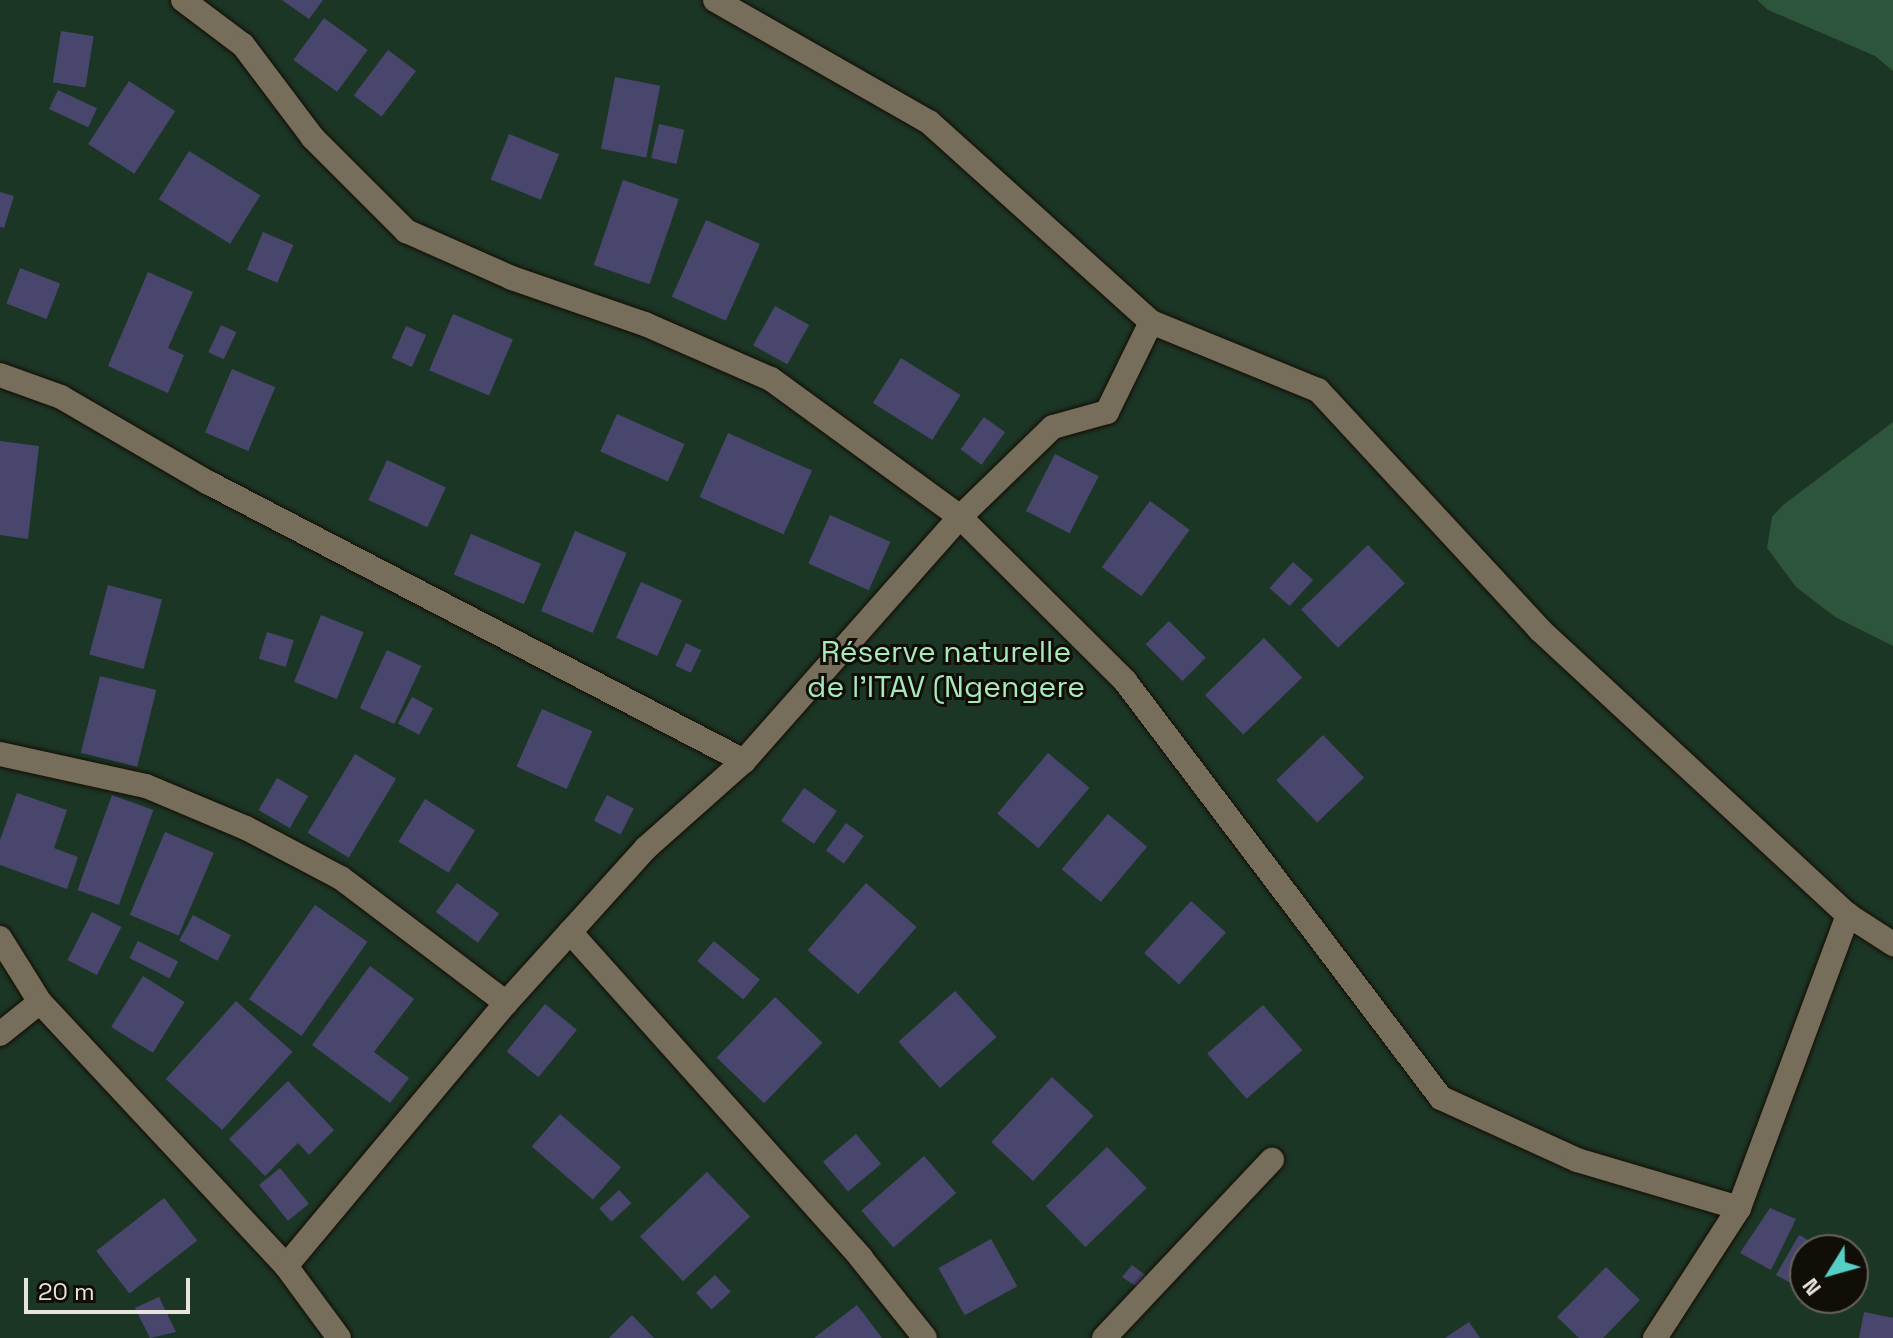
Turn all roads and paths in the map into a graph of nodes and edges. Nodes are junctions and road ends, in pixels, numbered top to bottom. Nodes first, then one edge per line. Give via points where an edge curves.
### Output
1 (183, 0) edge
2 (715, 0) edge
3 (1151, 322) junction
4 (0, 375) edge
5 (960, 517) junction
6 (0, 754) edge
7 (744, 761) junction
8 (1848, 915) junction
9 (570, 932) junction
10 (0, 938) edge
11 (1893, 944) edge
12 (40, 1002) junction
13 (506, 1003) junction
14 (0, 1034) edge
15 (1272, 1160) dead end
16 (1739, 1208) junction
17 (286, 1266) junction
18 (339, 1338) edge
19 (925, 1338) edge
20 (1104, 1338) edge
21 (1655, 1338) edge

1 - 5 street via 243,45 313,138 406,231 771,379
2 - 3 street via 929,122
3 - 5 street via 1107,412 1053,427
3 - 8 street via 1318,390 1540,630
4 - 7 street via 61,397 209,483
5 - 7 street
5 - 16 street via 1125,681 1441,1098 1577,1160
6 - 13 street via 146,786 246,828 341,878
7 - 9 street via 646,848
8 - 11 street
8 - 16 street
9 - 13 street
9 - 19 street
10 - 12 street
12 - 14 street
12 - 17 street
13 - 17 street
15 - 20 street
16 - 21 street
17 - 18 street

